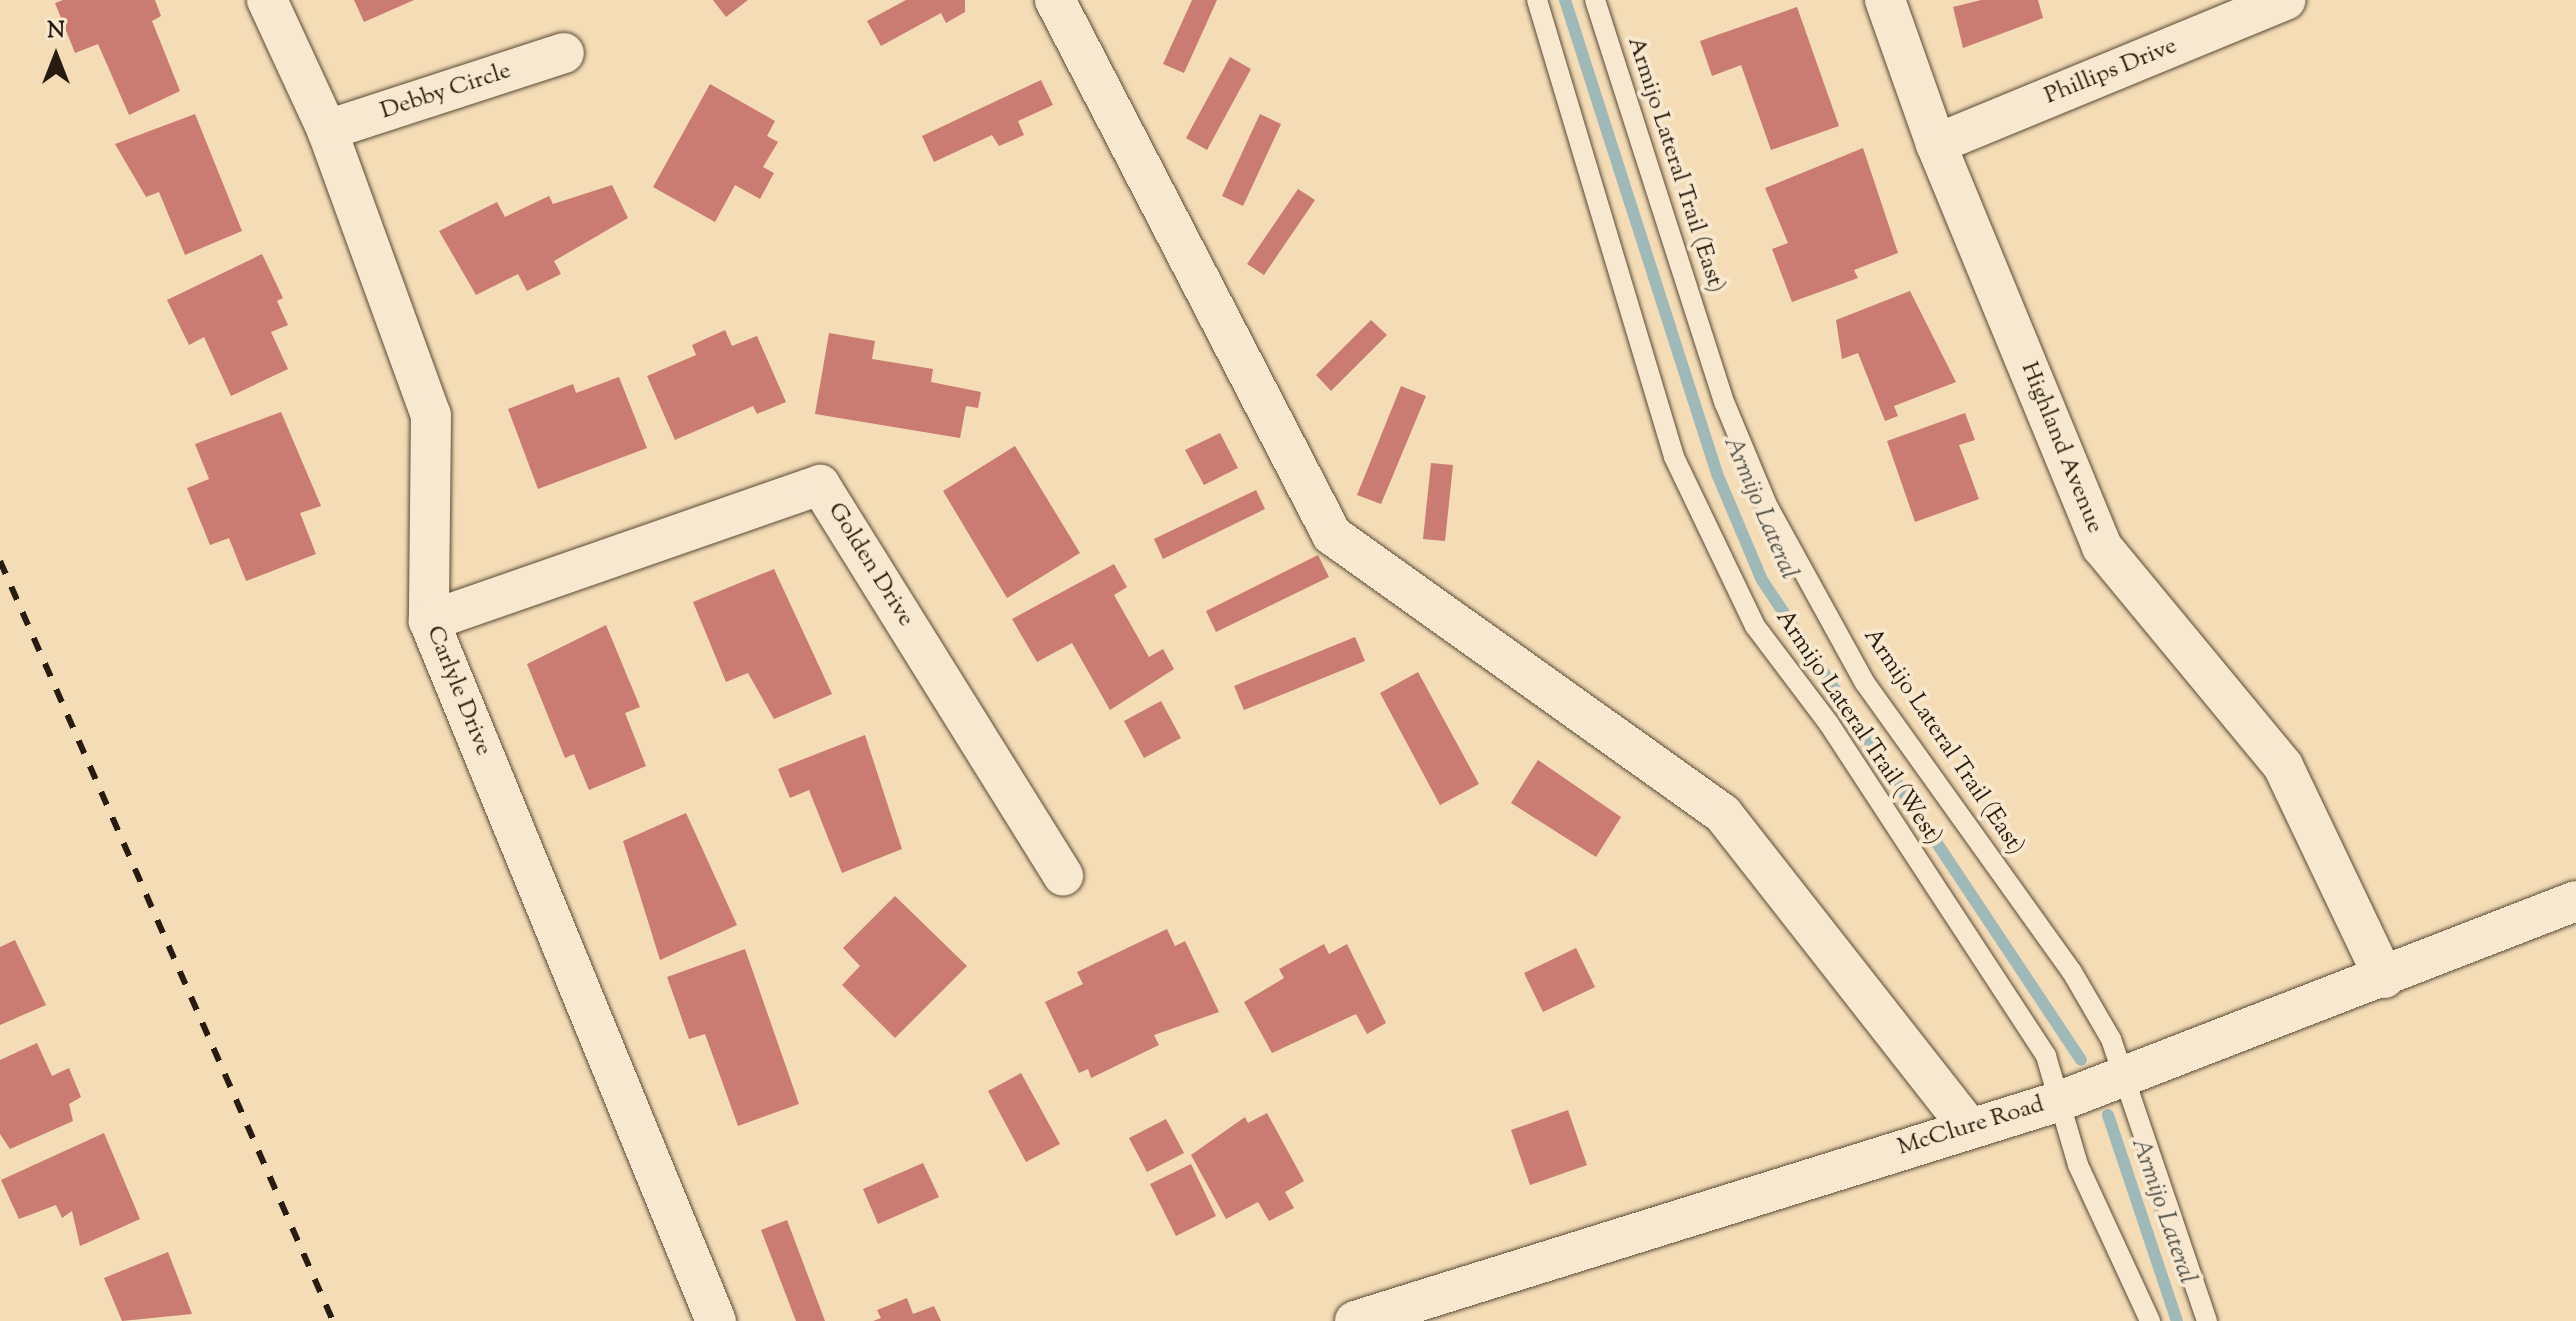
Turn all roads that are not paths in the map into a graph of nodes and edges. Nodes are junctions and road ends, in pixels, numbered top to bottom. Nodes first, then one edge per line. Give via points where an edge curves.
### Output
1 (267, 0) edge
2 (1055, 0) edge
3 (1537, 0) edge
4 (1595, 0) edge
5 (1885, 0) edge
6 (2285, 0) edge
7 (564, 53) dead end
8 (327, 130) junction
9 (1936, 144) junction
10 (429, 621) junction
11 (1063, 875) dead end
12 (2576, 901) edge
13 (2384, 978) junction
14 (2122, 1079) junction
15 (2060, 1101) junction
16 (1968, 1127) junction
17 (716, 1321) edge
18 (1355, 1321) edge
19 (2150, 1321) edge
20 (2207, 1321) edge

1 - 8 street, Carlyle Drive
2 - 16 street via 1332,535 1723,814
3 - 15 lane, Armijo Lateral Trail (West) via 1674,457 1755,626 1829,724 2046,1056
4 - 14 lane, Armijo Lateral Trail (East) via 1725,404 1767,505 1865,683 2072,972 2111,1039
5 - 9 street, Highland Avenue
6 - 9 street, Phillips Drive
7 - 8 street, Debby Circle
8 - 10 street, Carlyle Drive via 431,415
9 - 13 street, Highland Avenue via 2102,547 2283,766
10 - 11 street, Golden Drive via 820,485
10 - 17 street, Carlyle Drive
12 - 13 street, McClure Road
13 - 14 street, McClure Road
14 - 15 street, McClure Road
14 - 20 lane, Armijo Lateral Trail (East)
15 - 16 street, McClure Road
15 - 19 lane, Armijo Lateral Trail (West) via 2078,1165
16 - 18 street, McClure Road

